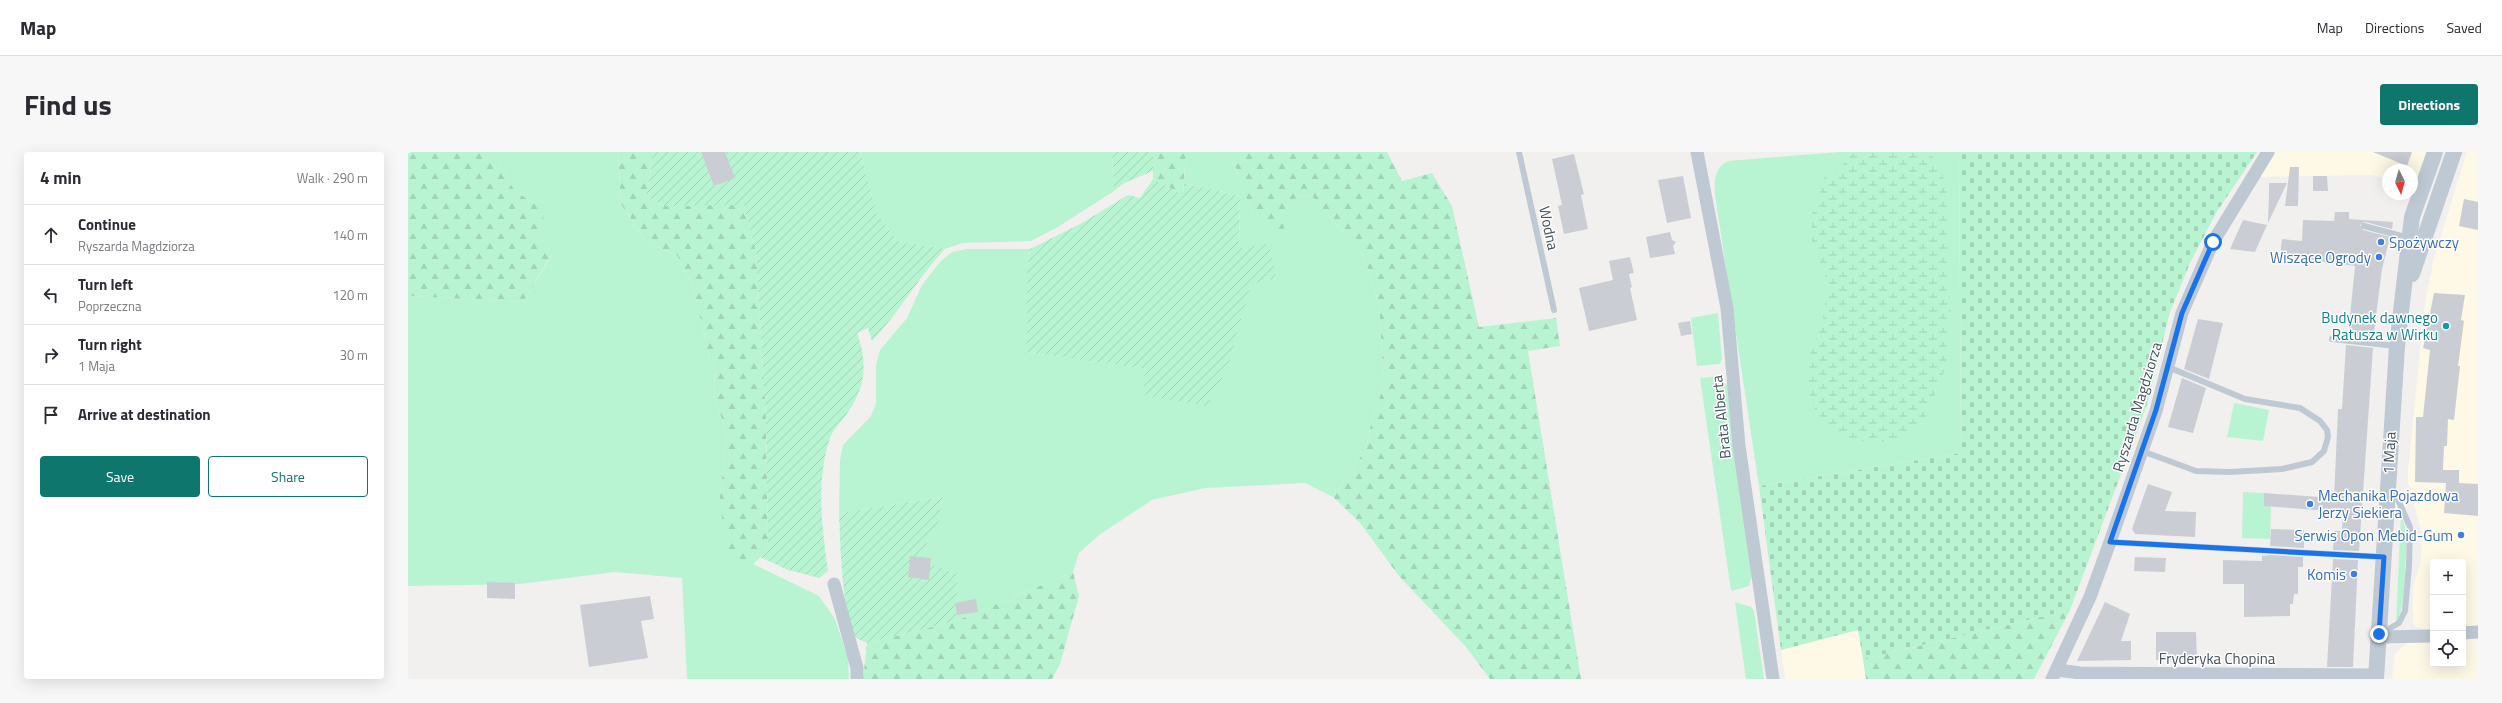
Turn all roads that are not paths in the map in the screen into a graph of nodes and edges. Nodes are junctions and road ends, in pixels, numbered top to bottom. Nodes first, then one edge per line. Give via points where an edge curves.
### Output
1 (1520, 152) edge
2 (1697, 152) edge
3 (2268, 152) edge
4 (2435, 152) edge
5 (2454, 152) edge
6 (2364, 226) dead end
7 (2410, 238) junction
8 (2402, 299) junction
9 (1554, 310) dead end
10 (2332, 339) dead end
11 (2397, 346) junction
12 (2168, 367) junction
13 (2142, 451) junction
14 (2388, 477) junction
15 (2110, 542) junction
16 (2384, 557) junction
17 (834, 584) dead end
18 (2478, 632) edge
19 (2466, 634) edge
20 (2378, 636) junction
21 (2430, 636) edge
22 (2055, 675) edge
23 (2376, 677) edge
24 (857, 679) edge
25 (1773, 679) edge

1 - 9 lane, Wodna
2 - 25 street, Brata Alberta via 1727,308 1739,446
3 - 12 street, Ryszarda Magdziorza via 2213,242 2182,313
4 - 7 street, 1 Maja via 2412,217
5 - 8 street, 1 Maja
6 - 7 lane
7 - 8 street, 1 Maja
8 - 11 street, 1 Maja
10 - 11 lane
11 - 14 street, 1 Maja
12 - 13 street, Ryszarda Magdziorza
12 - 13 lane via 2245,399 2300,408 2320,421 2327,430 2324,451 2312,462 2282,469 2230,472 2196,471
13 - 15 street, Ryszarda Magdziorza
14 - 16 street, 1 Maja
14 - 20 lane via 2410,527 2409,566 2405,611 2400,623
15 - 16 lane
15 - 22 street, Ryszarda Magdziorza via 2090,597
16 - 20 street, 1 Maja
17 - 24 street via 857,668
18 - 19 street
20 - 21 street
20 - 23 street, 1 Maja
22 - 23 street, Fryderyka Chopina via 2080,673

